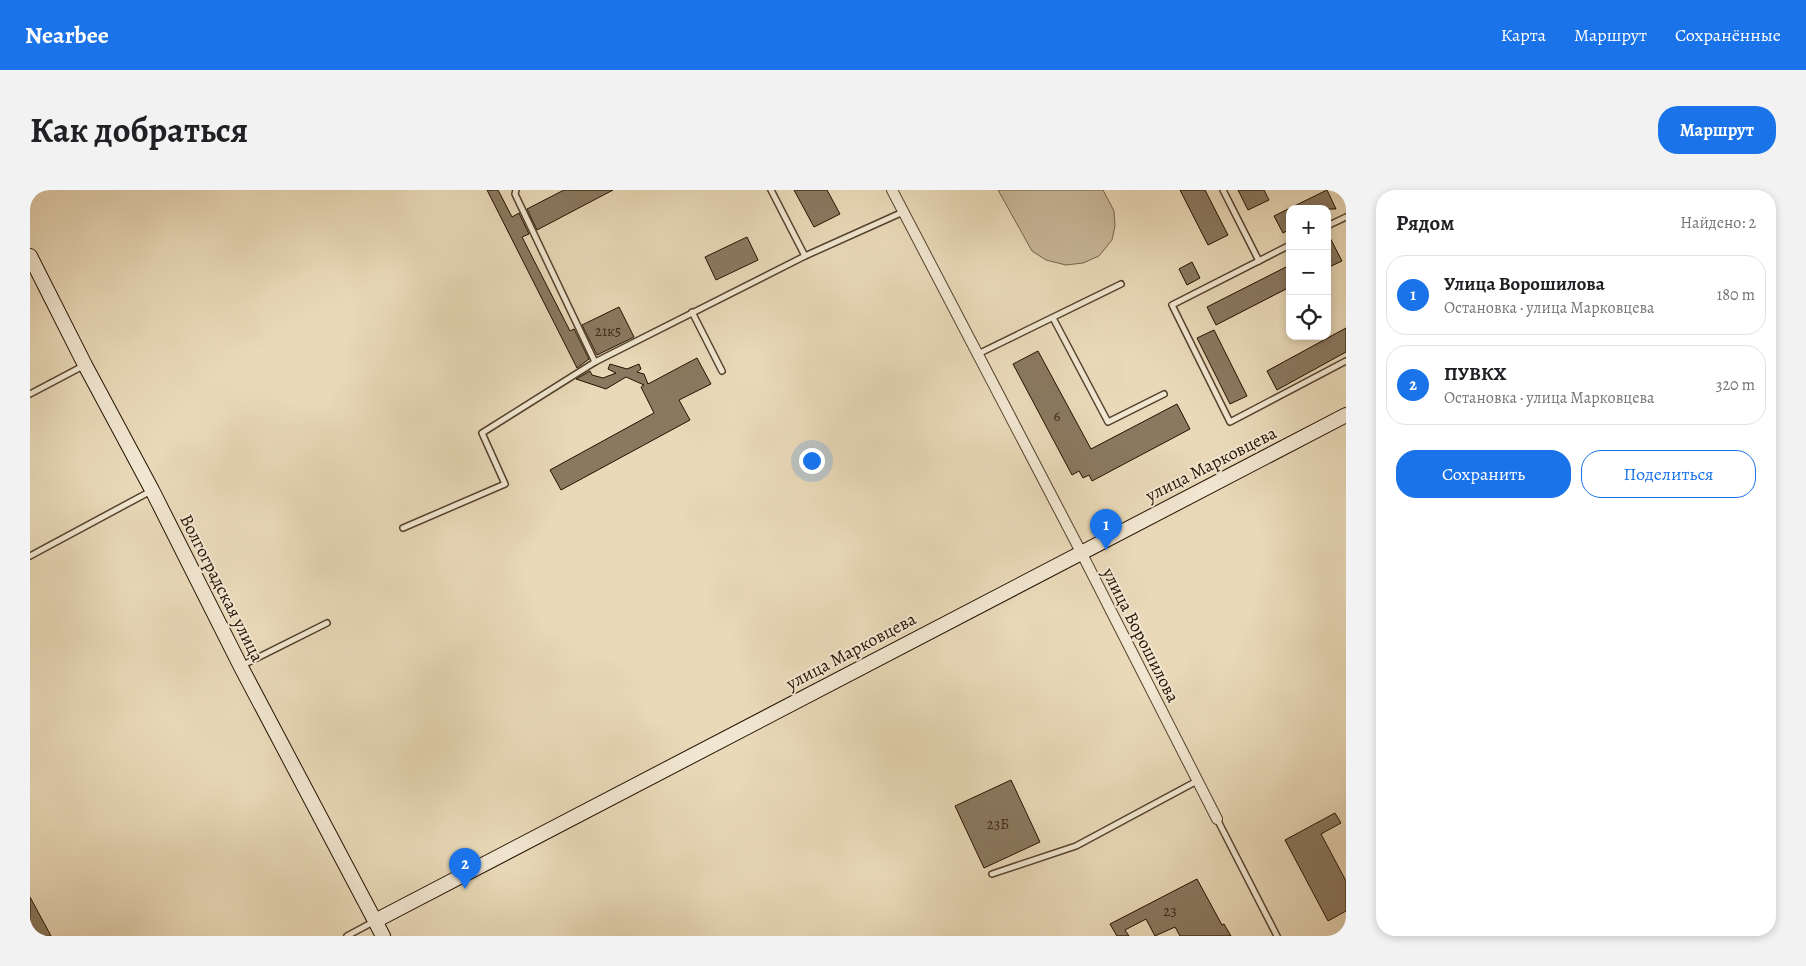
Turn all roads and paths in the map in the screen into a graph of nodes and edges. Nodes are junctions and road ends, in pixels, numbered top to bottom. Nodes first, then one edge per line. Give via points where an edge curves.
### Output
1 (516, 190) edge
2 (771, 190) edge
3 (892, 190) edge
4 (1223, 190) edge
5 (903, 211) junction
6 (1346, 217) edge
7 (1331, 224) edge
8 (1286, 247) edge
9 (30, 256) edge
10 (805, 256) junction
11 (1259, 261) junction
12 (1121, 284) dead end
13 (692, 312) junction
14 (1053, 318) junction
15 (978, 354) junction
16 (1346, 361) edge
17 (595, 362) junction
18 (85, 365) junction
19 (722, 371) dead end
20 (30, 394) edge
21 (1164, 394) dead end
22 (1346, 414) edge
23 (152, 490) junction
24 (403, 528) dead end
25 (1081, 552) junction
26 (30, 556) edge
27 (327, 623) dead end
28 (240, 667) junction
29 (1197, 781) junction
30 (1216, 819) joint
31 (992, 874) dead end
32 (374, 921) junction
33 (347, 936) edge
34 (383, 936) edge
35 (1277, 936) edge

1 - 17 lane via 515,194
2 - 10 lane
3 - 5 street, улица Ворошилова
4 - 11 lane
5 - 10 lane
5 - 15 street, улица Ворошилова
6 - 7 lane
8 - 11 lane
9 - 18 main road, Волгоградская улица
10 - 13 lane
11 - 16 lane via 1172,306 1230,422
12 - 14 lane
13 - 17 lane
13 - 19 lane
14 - 15 lane
14 - 21 lane via 1108,422
15 - 25 street, улица Ворошилова
17 - 24 lane via 482,433 505,484
18 - 20 lane
18 - 23 main road, Волгоградская улица
22 - 25 main road, улица Марковцева
23 - 26 lane
23 - 28 main road, Волгоградская улица
25 - 29 street, улица Ворошилова
25 - 32 main road, улица Марковцева
27 - 28 lane
28 - 32 main road, Волгоградская улица
29 - 30 street, улица Ворошилова
29 - 31 lane via 1076,846
30 - 35 lane, улица Ворошилова
32 - 33 lane
32 - 34 main road, Волгоградская улица

